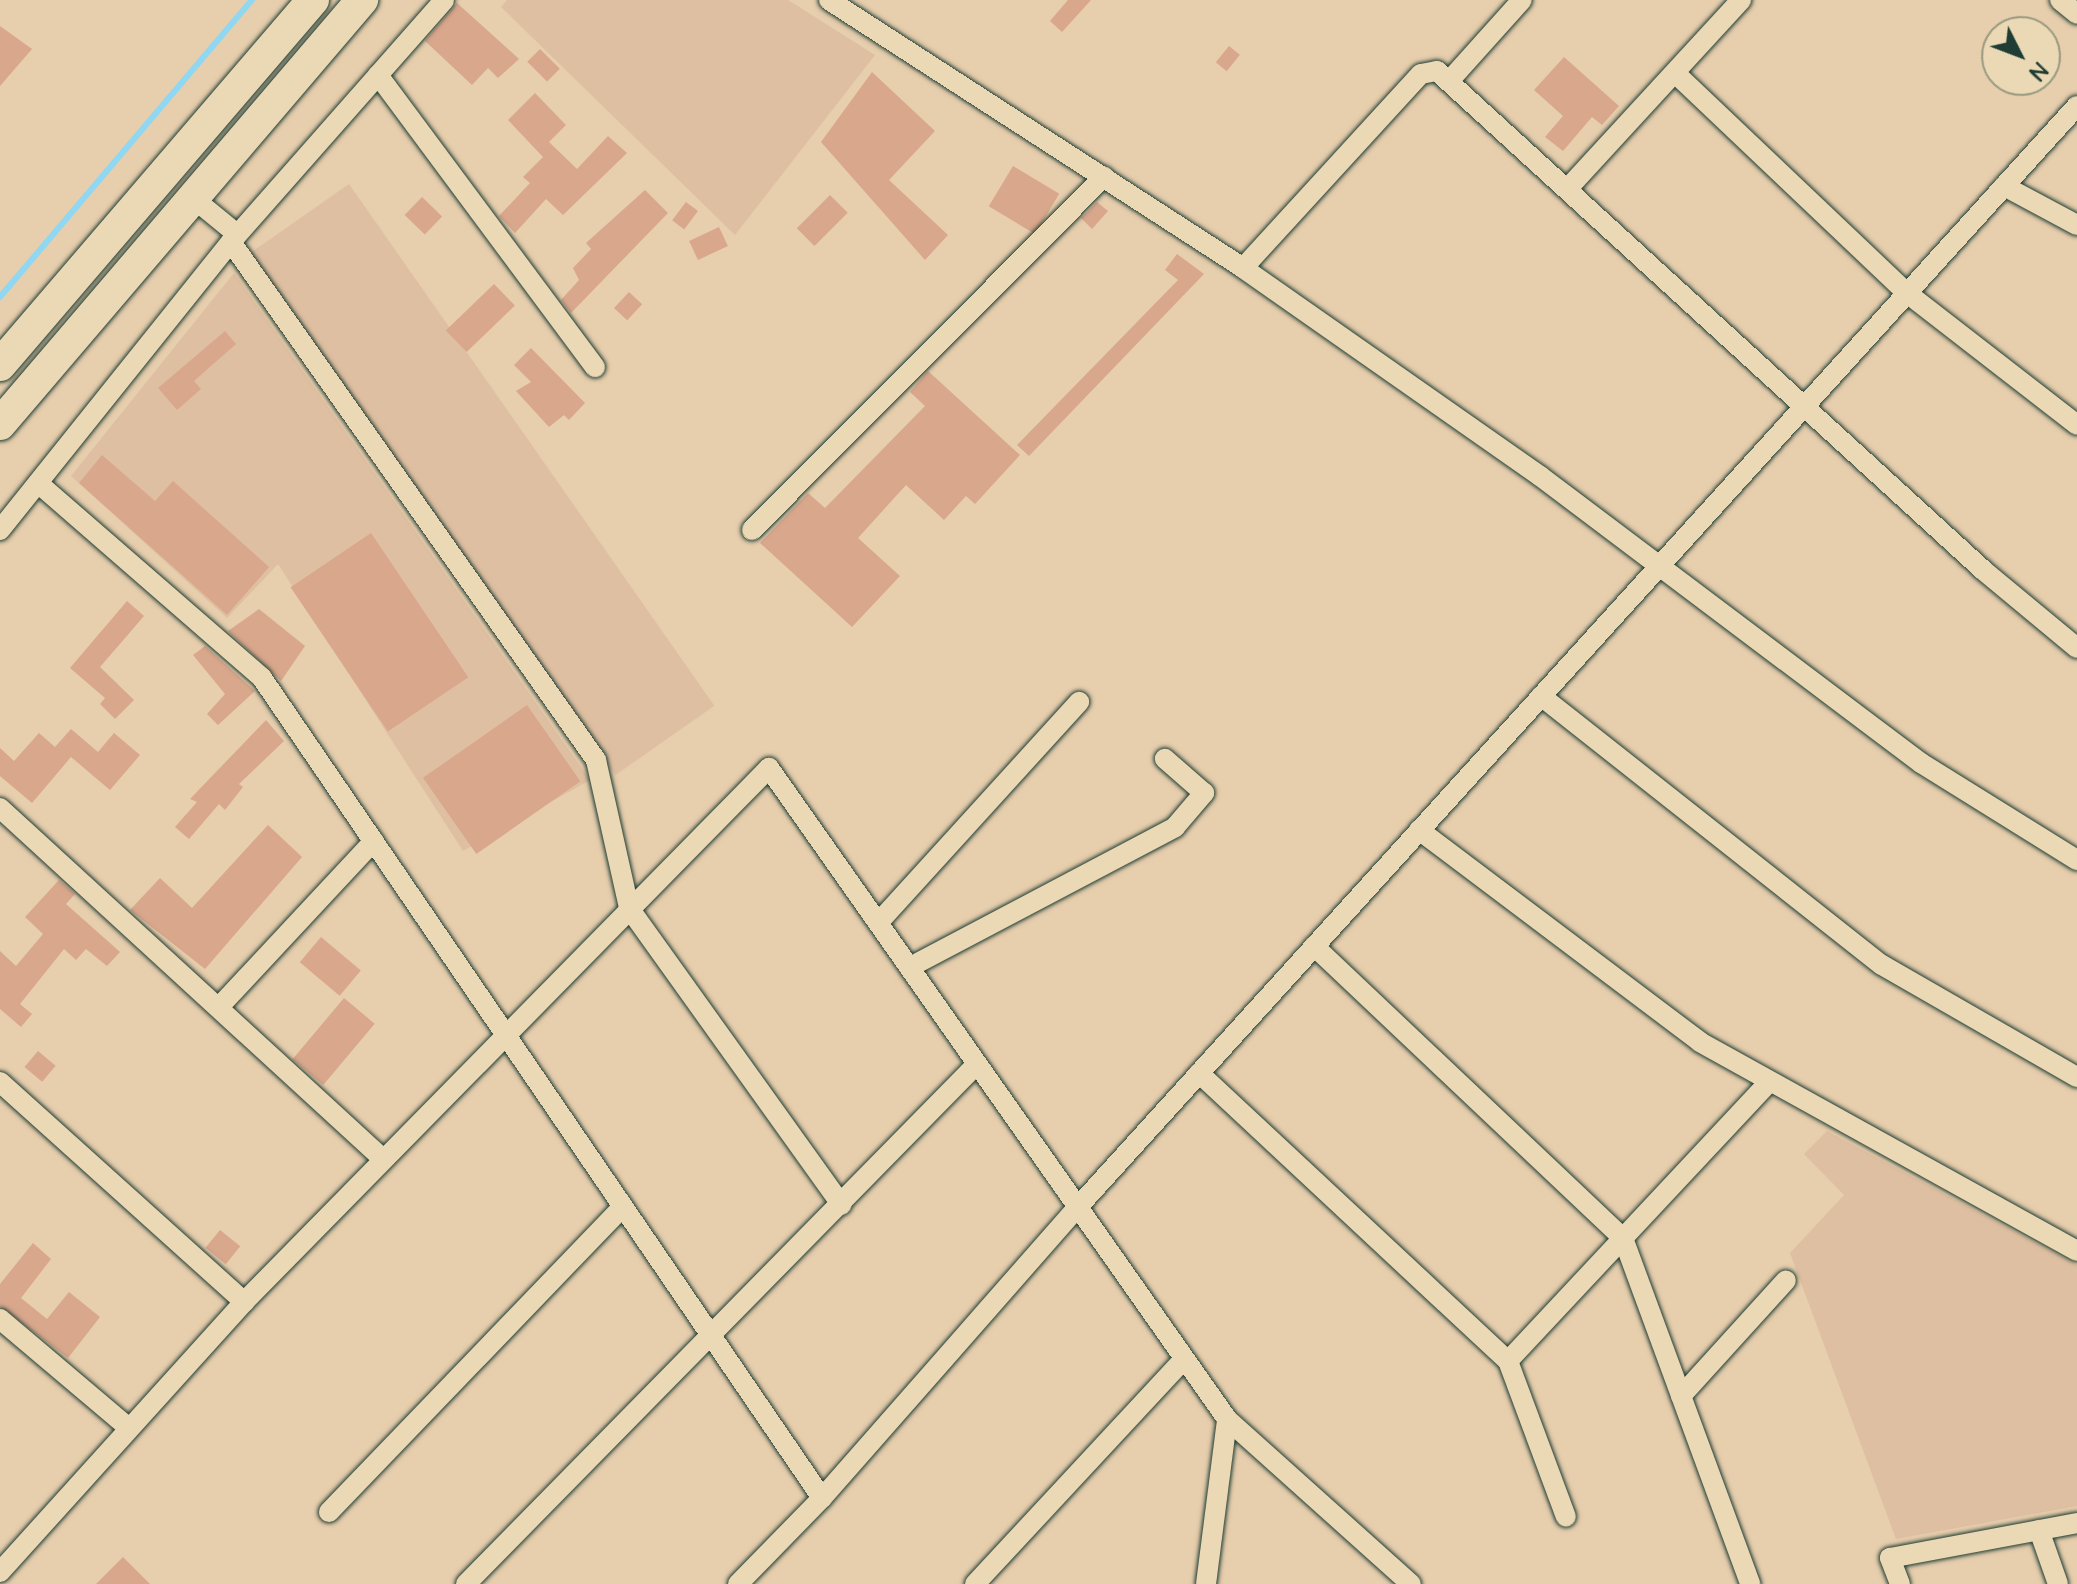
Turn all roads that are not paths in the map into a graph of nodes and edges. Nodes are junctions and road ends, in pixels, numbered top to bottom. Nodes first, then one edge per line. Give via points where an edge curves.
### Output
1 (313, 0) edge
2 (362, 0) edge
3 (444, 0) edge
4 (829, 0) edge
5 (1522, 0) edge
6 (1741, 0) edge
7 (2060, 0) edge
8 (2077, 14) edge
9 (1676, 74) junction
10 (378, 75) junction
11 (1451, 79) junction
12 (2077, 106) edge
13 (1104, 177) junction
14 (1570, 186) junction
15 (2004, 186) junction
16 (193, 198) junction
17 (2077, 225) edge
18 (234, 238) junction
19 (1243, 268) junction
20 (1907, 293) junction
21 (0, 365) edge
22 (595, 367) dead end
23 (1804, 406) junction
24 (0, 424) edge
25 (2077, 425) edge
26 (38, 483) junction
27 (0, 530) edge
28 (752, 530) dead end
29 (1657, 568) junction
30 (2077, 648) edge
31 (1541, 696) junction
32 (1079, 702) dead end
33 (1165, 759) dead end
34 (2, 814) edge
35 (1419, 830) junction
36 (374, 841) junction
37 (2077, 860) edge
38 (629, 908) junction
39 (878, 923) junction
40 (1314, 946) junction
41 (910, 967) junction
42 (219, 1007) junction
43 (503, 1032) junction
44 (977, 1064) junction
45 (1199, 1073) junction
46 (2077, 1077) edge
47 (1770, 1081) junction
48 (0, 1082) edge
49 (383, 1159) junction
50 (842, 1205) junction
51 (623, 1206) junction
52 (1077, 1208) junction
53 (1623, 1238) junction
54 (2077, 1251) edge
55 (1786, 1280) dead end
56 (244, 1302) junction
57 (0, 1319) edge
58 (713, 1339) junction
59 (1184, 1359) junction
60 (1508, 1361) junction
61 (1681, 1396) junction
62 (1227, 1419) junction
63 (128, 1427) junction
64 (822, 1498) junction
65 (329, 1512) dead end
66 (1566, 1517) dead end
67 (2077, 1523) edge
68 (2039, 1530) junction
69 (0, 1572) edge
70 (466, 1584) edge
71 (738, 1584) edge
72 (975, 1584) edge
73 (1206, 1584) edge
74 (1411, 1584) edge
75 (1750, 1584) edge
76 (1900, 1584) edge
77 (2058, 1584) edge

1 - 21 highway
2 - 16 highway
3 - 10 street
4 - 13 street
5 - 11 street
6 - 9 street
7 - 8 street
9 - 14 street
9 - 20 street
10 - 18 street
10 - 22 street
11 - 14 street via 1555,182
11 - 19 street via 1437,71 1421,74
12 - 15 street
13 - 19 street
13 - 28 street
14 - 23 street
15 - 17 street
15 - 20 street
16 - 18 street
16 - 24 highway
18 - 26 street
18 - 38 street via 596,760
19 - 29 street via 1540,476
20 - 23 street
20 - 25 street
23 - 29 street
23 - 30 street via 2033,615
26 - 27 street
26 - 36 street via 262,678
29 - 31 street
29 - 37 street via 1921,763
31 - 35 street
31 - 46 street via 1882,965
32 - 39 street
33 - 41 street via 1204,793 1175,827
34 - 42 street
35 - 40 street
35 - 47 street via 1700,1042
36 - 42 street
36 - 43 street
38 - 39 street via 769,768
38 - 43 street
38 - 50 street
39 - 41 street
40 - 45 street
40 - 53 street
41 - 44 street
42 - 49 street
43 - 49 street
43 - 51 street
44 - 50 street
44 - 52 street
45 - 52 street
45 - 60 street
47 - 53 street
47 - 54 street
48 - 56 street
49 - 56 street
50 - 58 street
51 - 58 street
51 - 65 street
52 - 59 street
52 - 64 street
53 - 60 street
53 - 61 street
55 - 61 street
56 - 63 street
57 - 63 street
58 - 64 street
58 - 70 street
59 - 62 street
59 - 72 street
60 - 66 street
61 - 75 street
62 - 73 street
62 - 74 street
63 - 69 street
64 - 71 street
67 - 68 street
68 - 76 street via 1890,1558
68 - 77 street

